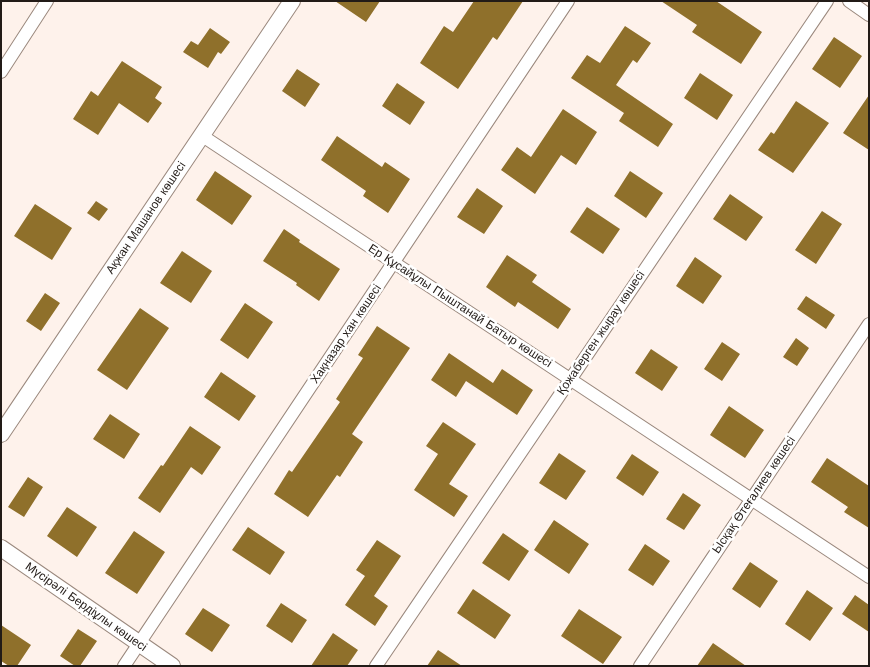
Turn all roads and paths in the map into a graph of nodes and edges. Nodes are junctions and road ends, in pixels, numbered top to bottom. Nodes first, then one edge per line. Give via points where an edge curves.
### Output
1 (47, 1) edge
2 (292, 1) edge
3 (568, 1) edge
4 (827, 1) edge
5 (848, 1) edge
6 (869, 15) edge
7 (1, 72) edge
8 (201, 135) junction
9 (394, 262) junction
10 (869, 324) edge
11 (570, 379) junction
12 (1, 434) edge
13 (752, 499) junction
14 (1, 548) edge
15 (869, 577) edge
16 (138, 644) junction
17 (124, 666) edge
18 (172, 666) edge
19 (376, 666) edge
20 (640, 666) edge

1 - 7 street
2 - 8 street, Ақжан Машанов көшесі
3 - 9 street, Хақназар хан көшесі
4 - 11 street, Қожаберген жырау көшесі
5 - 6 street
8 - 9 street, Ер Құсайұлы Пыштанай Батыр көшесі
8 - 12 street, Ақжан Машанов көшесі
9 - 11 street, Ер Құсайұлы Пыштанай Батыр көшесі
9 - 16 street, Хақназар хан көшесі
10 - 13 street, Ысқақ Өтеғалиев көшесі
11 - 13 street, Ер Құсайұлы Пыштанай Батыр көшесі
11 - 19 street, Қожаберген жырау көшесі
13 - 15 street, Ер Құсайұлы Пыштанай Батыр көшесі
13 - 20 street, Ысқақ Өтеғалиев көшесі
14 - 16 street, Мүсірәлі Бердіұлы көшесі
16 - 17 street, Хақназар хан көшесі
16 - 18 street, Мүсірәлі Бердіұлы көшесі

